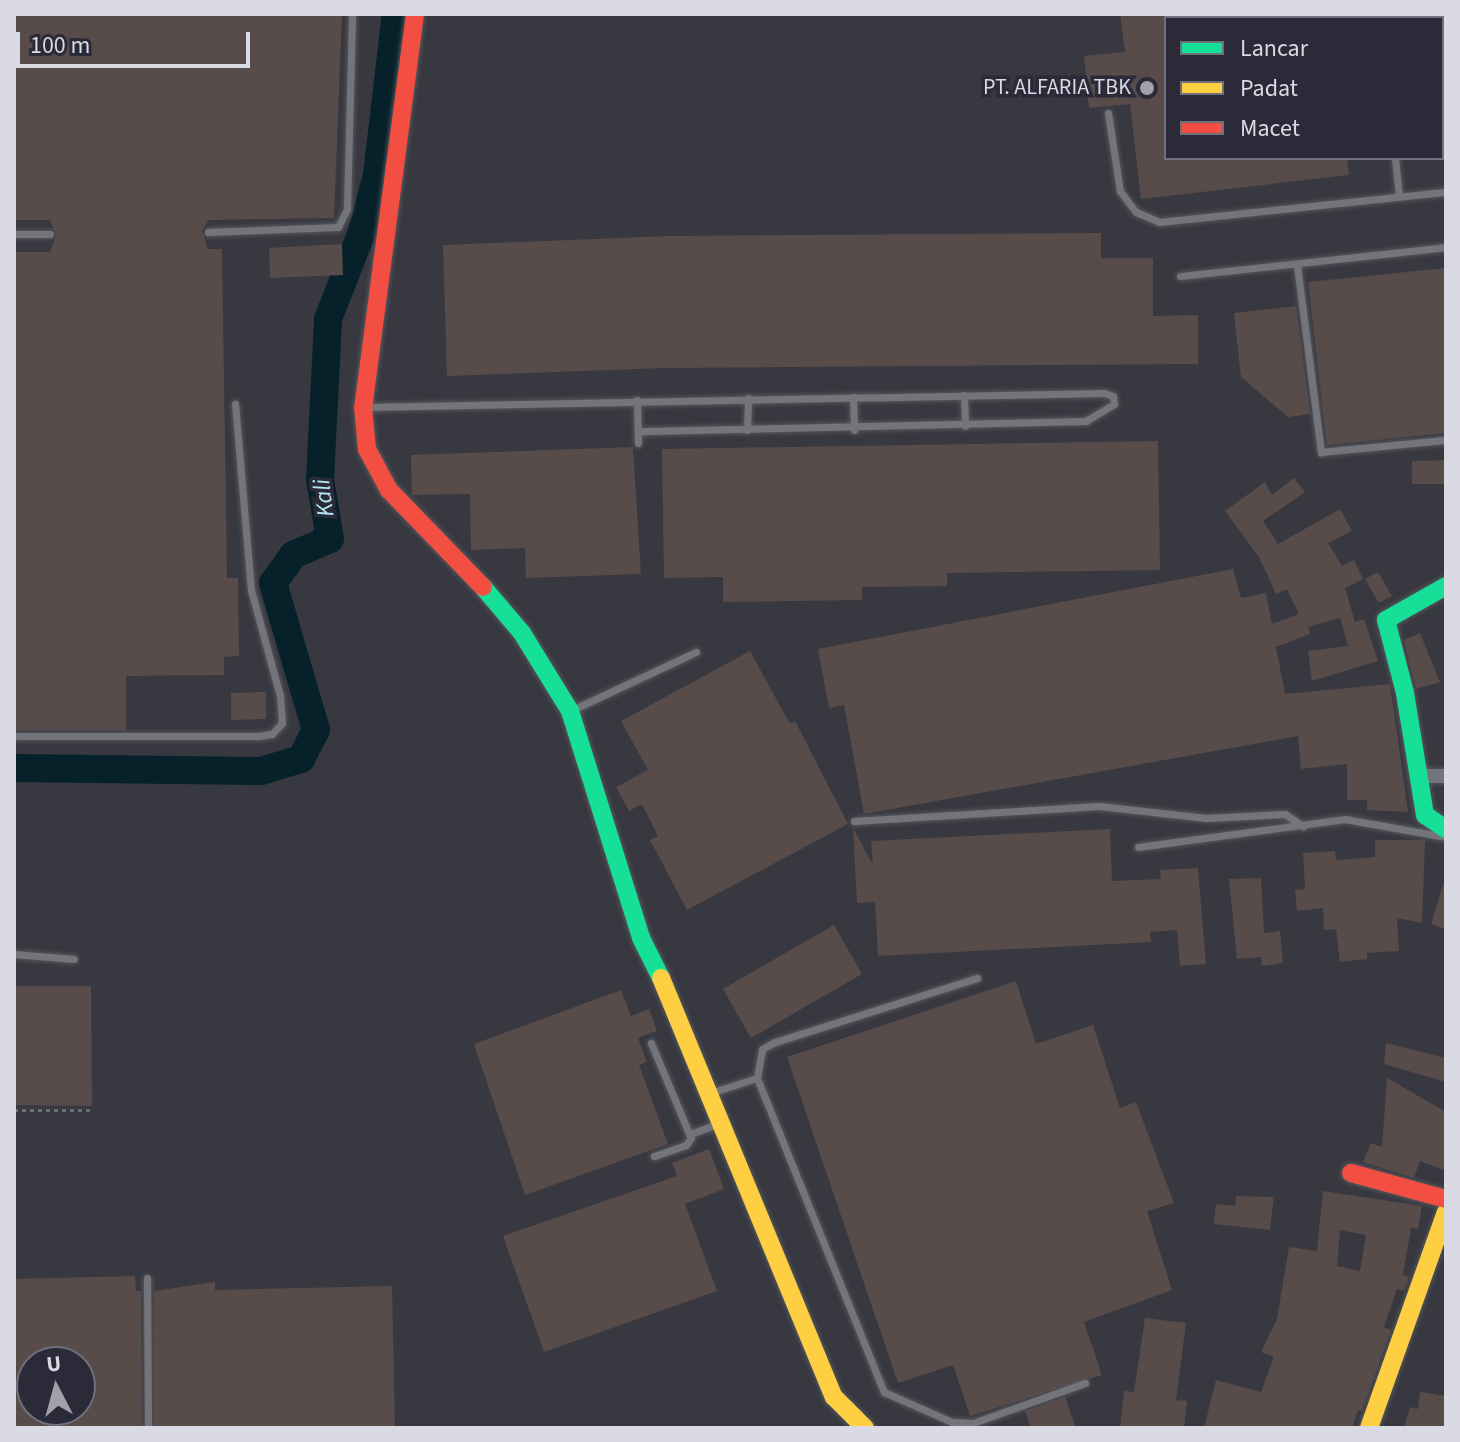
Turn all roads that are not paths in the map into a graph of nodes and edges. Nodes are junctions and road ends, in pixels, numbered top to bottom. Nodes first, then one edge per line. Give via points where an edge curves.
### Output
1 (352, 14) edge
2 (415, 14) edge
3 (1108, 113) dead end
4 (1395, 160) edge
5 (1446, 192) edge
6 (1399, 197) junction
7 (208, 232) dead end
8 (14, 234) edge
9 (50, 234) dead end
10 (1446, 247) edge
11 (1297, 265) junction
12 (1180, 276) dead end
13 (964, 395) junction
14 (853, 397) junction
15 (748, 398) junction
16 (637, 400) junction
17 (235, 404) dead end
18 (363, 407) junction
19 (965, 426) junction
20 (747, 430) junction
21 (854, 430) junction
22 (638, 431) junction
23 (1446, 440) edge
24 (638, 443) dead end
25 (1446, 586) edge
26 (696, 652) dead end
27 (570, 711) junction
28 (14, 736) edge
29 (1418, 776) junction
30 (1446, 776) edge
31 (854, 821) dead end
32 (1303, 826) junction
33 (1446, 829) edge
34 (1446, 837) edge
35 (1138, 847) dead end
36 (14, 954) edge
37 (74, 959) dead end
38 (977, 978) dead end
39 (651, 1043) dead end
40 (757, 1078) junction
41 (711, 1092) junction
42 (723, 1122) junction
43 (690, 1134) junction
44 (654, 1156) dead end
45 (1351, 1173) dead end
46 (1446, 1199) edge
47 (1446, 1212) edge
48 (147, 1278) dead end
49 (1085, 1383) dead end
50 (148, 1428) edge
51 (865, 1428) edge
52 (1369, 1428) edge

1 - 7 lane via 347,209 338,227
2 - 18 street
3 - 6 lane via 1120,191 1128,205 1151,220
4 - 6 lane
5 - 6 lane
8 - 9 lane
10 - 11 lane
11 - 12 lane
11 - 23 lane via 1321,452
13 - 14 lane
13 - 19 lane
13 - 19 lane via 1104,393 1113,396 1114,404 1086,421
14 - 15 lane
14 - 21 lane
15 - 16 lane
15 - 20 lane
16 - 18 lane
16 - 22 lane
17 - 28 lane via 251,590 280,696 282,723 272,734 258,736
18 - 27 street via 375,472 448,545 522,633
19 - 21 lane
20 - 21 lane
20 - 22 lane
22 - 24 lane
25 - 29 street via 1386,620
26 - 27 lane
27 - 41 street via 641,938
29 - 30 street
29 - 33 street via 1427,820
31 - 32 lane via 1099,806 1206,818 1285,814
32 - 34 lane via 1364,819
32 - 35 lane
36 - 37 lane
38 - 40 lane via 775,1042 762,1049
39 - 43 lane
40 - 41 lane
40 - 49 lane via 884,1392 952,1422 973,1423
41 - 42 street
42 - 43 lane
42 - 51 street via 834,1397
43 - 44 lane via 686,1145
45 - 46 street
47 - 52 street
48 - 50 lane

